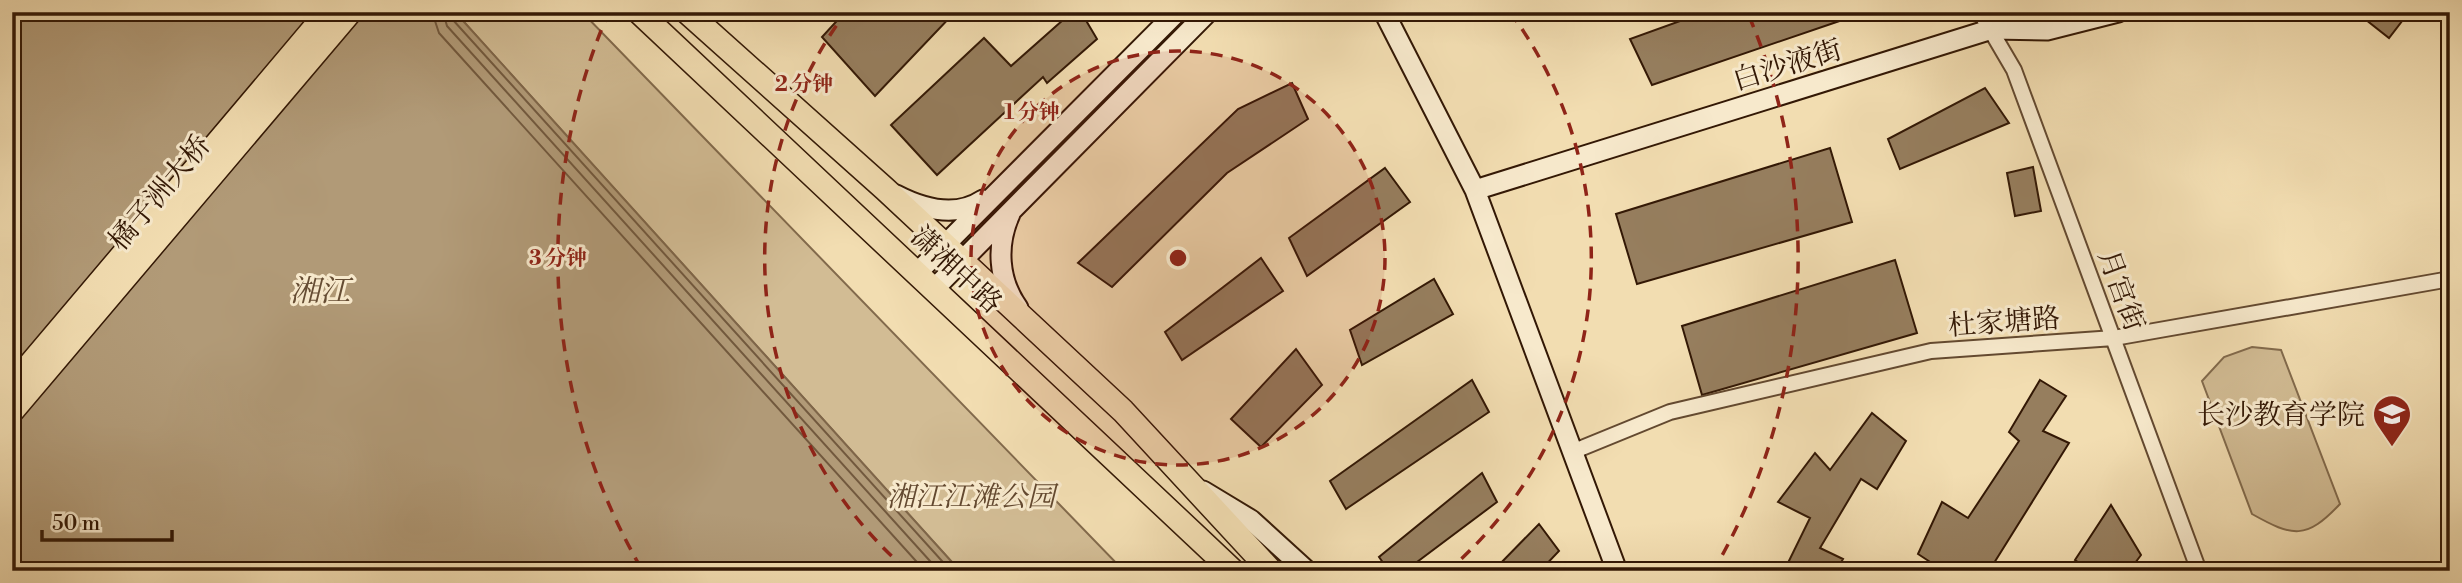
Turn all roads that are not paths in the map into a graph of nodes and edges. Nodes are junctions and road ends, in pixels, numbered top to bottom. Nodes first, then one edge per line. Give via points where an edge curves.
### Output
1 (328, 12) edge
2 (350, 12) edge
3 (639, 12) edge
4 (687, 12) edge
5 (1177, 12) edge
6 (1208, 12) edge
7 (1384, 12) edge
8 (1980, 12) edge
9 (2118, 12) edge
10 (1992, 29) junction
11 (1007, 183) junction
12 (885, 189) junction
13 (1475, 190) junction
14 (1019, 201) junction
15 (953, 252) junction
16 (917, 272) junction
17 (2450, 279) edge
18 (934, 289) junction
19 (1027, 320) junction
20 (2114, 338) junction
21 (12, 386) edge
22 (12, 411) edge
23 (1572, 452) junction
24 (1195, 486) junction
25 (1203, 541) junction
26 (1220, 571) edge
27 (1233, 571) edge
28 (1271, 571) edge
29 (1307, 571) edge
30 (1617, 571) edge
31 (2199, 571) edge

1 - 21 main road, 橘子洲大桥
2 - 22 main road, 橘子洲大桥
3 - 16 main road, 潇湘中路
4 - 12 main road, 潇湘中路
5 - 11 street
6 - 14 street
7 - 13 street
8 - 10 street, 月宫街
9 - 10 street, 白沙液街 via 2047,30
10 - 13 street, 白沙液街
10 - 20 street, 月宫街 via 2014,70
11 - 12 street via 976,205 956,210 915,205
11 - 15 street
12 - 15 main road, 潇湘中路
13 - 23 street
14 - 15 street
14 - 19 street via 1004,229 1001,266 1006,286
15 - 16 street
15 - 18 street
15 - 19 main road, 潇湘中路
16 - 18 main road, 潇湘中路
17 - 20 street, 杜家塘路
18 - 25 main road, 潇湘中路
19 - 24 main road, 潇湘中路
20 - 23 street, 杜家塘路 via 1931,351 1670,412
20 - 31 street, 月宫街
23 - 30 street
24 - 28 main road, 潇湘中路
24 - 29 street via 1251,520
25 - 26 street
25 - 27 main road, 潇湘中路

